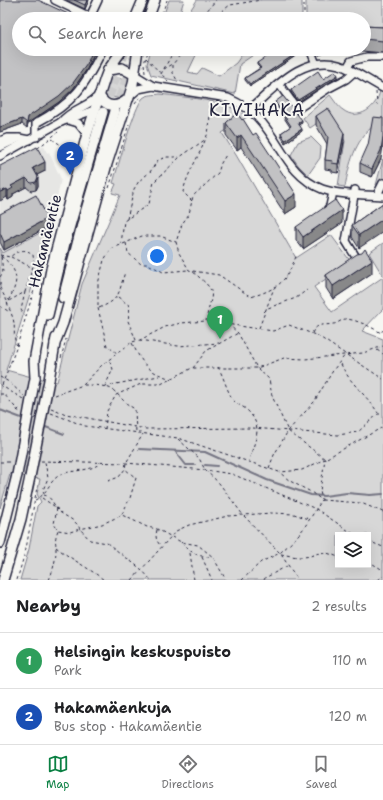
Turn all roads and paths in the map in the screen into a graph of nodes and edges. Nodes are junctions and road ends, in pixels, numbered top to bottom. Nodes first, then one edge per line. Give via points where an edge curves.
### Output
1 (54, 0) edge
2 (98, 0) edge
3 (143, 0) edge
4 (167, 0) edge
5 (216, 0) edge
6 (261, 0) edge
7 (304, 0) edge
8 (158, 4) edge
9 (164, 9) junction
10 (79, 12) edge
11 (94, 12) edge
12 (139, 12) edge
13 (163, 12) edge
14 (206, 12) edge
15 (221, 12) edge
16 (304, 12) edge
17 (100, 56) edge
18 (118, 56) edge
19 (137, 56) edge
20 (171, 56) edge
21 (179, 56) edge
22 (313, 56) edge
23 (383, 57) edge
24 (146, 58) joint
25 (173, 64) junction
26 (316, 64) junction
27 (346, 68) junction
28 (164, 69) junction
29 (108, 70) junction
30 (354, 72) junction
31 (135, 74) junction
32 (161, 74) junction
33 (145, 76) dead end
34 (170, 83) dead end
35 (279, 84) junction
36 (180, 85) dead end
37 (152, 86) junction
38 (380, 86) edge
39 (99, 94) junction
40 (129, 98) junction
41 (212, 100) dead end
42 (377, 105) dead end
43 (113, 108) junction
44 (249, 110) junction
45 (98, 111) junction
46 (68, 120) junction
47 (60, 122) junction
48 (59, 131) dead end
49 (87, 134) junction
50 (19, 138) junction
51 (32, 139) junction
52 (51, 139) junction
53 (206, 139) junction
54 (0, 141) edge
55 (0, 147) edge
56 (33, 151) edge
57 (226, 155) dead end
58 (0, 156) edge
59 (180, 157) junction
60 (70, 166) dead end
61 (383, 184) edge
62 (355, 191) junction
63 (333, 192) junction
64 (380, 196) edge
65 (192, 202) junction
66 (323, 213) edge
67 (127, 219) junction
68 (359, 226) edge
69 (347, 233) junction
70 (176, 242) junction
71 (126, 243) junction
72 (121, 245) junction
73 (46, 251) dead end
74 (297, 254) dead end
75 (0, 255) edge
76 (10, 257) junction
77 (359, 262) edge
78 (33, 268) junction
79 (189, 270) junction
80 (192, 271) junction
81 (125, 272) dead end
82 (0, 278) edge
83 (0, 282) edge
84 (274, 287) junction
85 (55, 288) junction
86 (65, 290) junction
87 (307, 290) dead end
88 (25, 292) junction
89 (118, 297) junction
90 (7, 302) junction
91 (0, 306) edge
92 (98, 308) junction
93 (9, 312) junction
94 (264, 312) junction
95 (26, 318) junction
96 (206, 321) junction
97 (228, 324) junction
98 (258, 329) junction
99 (383, 330) edge
100 (238, 333) junction
101 (312, 333) junction
102 (140, 340) junction
103 (136, 341) junction
104 (132, 342) junction
105 (55, 343) junction
106 (219, 343) junction
107 (17, 346) junction
108 (383, 346) edge
109 (376, 350) junction
110 (118, 353) junction
111 (346, 354) junction
112 (383, 354) edge
113 (109, 360) junction
114 (340, 363) junction
115 (218, 367) junction
116 (192, 368) junction
117 (256, 368) junction
118 (160, 376) junction
119 (0, 377) edge
120 (35, 378) junction
121 (5, 379) junction
122 (172, 379) junction
123 (383, 380) edge
124 (1, 385) edge
125 (83, 385) junction
126 (105, 386) junction
127 (74, 389) dead end
128 (0, 394) edge
129 (116, 395) junction
130 (26, 398) dead end
131 (23, 399) dead end
132 (54, 410) dead end
133 (378, 414) junction
134 (383, 414) edge
135 (22, 415) dead end
136 (56, 415) dead end
137 (107, 422) junction
138 (383, 427) edge
139 (136, 428) junction
140 (256, 428) junction
141 (105, 429) junction
142 (288, 430) junction
143 (136, 433) junction
144 (143, 434) junction
145 (178, 438) junction
146 (325, 459) junction
147 (45, 461) junction
148 (0, 462) edge
149 (13, 462) dead end
150 (38, 462) dead end
151 (101, 462) junction
152 (248, 462) junction
153 (126, 463) junction
154 (125, 469) junction
155 (269, 469) junction
156 (205, 470) junction
157 (279, 472) junction
158 (108, 481) dead end
159 (37, 486) dead end
160 (44, 494) junction
161 (42, 498) junction
162 (34, 500) junction
163 (322, 500) junction
164 (57, 508) junction
165 (316, 509) junction
166 (383, 512) edge
167 (122, 515) junction
168 (243, 515) junction
169 (310, 519) junction
170 (80, 529) junction
171 (157, 529) junction
172 (58, 530) junction
173 (350, 532) edge
174 (170, 538) junction
175 (181, 542) junction
176 (371, 542) edge
177 (0, 543) edge
178 (56, 547) junction
179 (162, 547) junction
180 (383, 547) edge
181 (190, 552) junction
182 (280, 553) junction
183 (335, 555) edge
184 (202, 557) junction
185 (213, 557) junction
186 (371, 563) edge
187 (289, 565) junction
188 (141, 569) junction
189 (383, 570) edge
190 (383, 576) edge
191 (3, 580) edge
192 (17, 580) edge
193 (49, 580) edge
194 (104, 580) edge
195 (132, 580) edge
196 (151, 580) edge
197 (194, 580) edge
198 (212, 580) edge
199 (226, 580) edge
200 (242, 580) edge
201 (264, 580) edge
202 (298, 580) edge
203 (378, 580) edge

1 - 10 street
2 - 11 street
3 - 12 main road
4 - 9 path
5 - 14 path
6 - 15 path via 230,5
7 - 16 path
8 - 9 path
9 - 13 path
17 - 51 street via 89,79 82,87 52,114 36,123
18 - 29 main road, Hakamäentie
19 - 31 main road, Hakamäentie
20 - 28 path
21 - 25 path
22 - 26 street
23 - 27 street via 351,61
24 - 32 path
24 - 33 path
25 - 28 path
25 - 36 path via 173,73
26 - 27 street via 327,63
26 - 35 street via 295,71
27 - 30 street
28 - 32 path
29 - 31 main road via 122,68
29 - 39 main road, Hakamäentie
30 - 35 street via 297,109
30 - 38 street
31 - 37 street
31 - 40 main road, Hakamäentie
32 - 34 path
35 - 44 street
37 - 40 street via 135,91
37 - 44 street via 220,96
38 - 42 path
39 - 43 main road via 104,102
39 - 45 main road, Hakamäentie
39 - 47 street via 91,103 71,111
40 - 43 main road
40 - 105 main road, Hakamäentie
41 - 53 path via 209,108 211,125
43 - 45 main road
43 - 86 main road, Hakamäentie
44 - 63 street via 262,123 299,175 314,185
45 - 46 street
45 - 49 main road, Hakamäentie
45 - 85 main road, Hakamäentie
46 - 47 street
46 - 49 street via 78,123
47 - 51 street
48 - 52 path
49 - 120 main road, Hakamäentie via 51,269 34,361
50 - 51 street
50 - 54 street
50 - 55 street
51 - 58 street
52 - 56 path
52 - 60 path via 60,145
53 - 59 path
53 - 65 path via 185,181 183,192
57 - 65 path via 218,173 194,196
59 - 67 path via 154,182 149,204
59 - 67 path via 158,160 150,172 139,181 134,189
61 - 64 street
62 - 63 street
62 - 64 street
62 - 69 street
63 - 66 street via 330,206
65 - 70 path
67 - 72 path via 124,221
68 - 69 street
69 - 77 street via 346,241
70 - 71 path via 160,236 142,236
70 - 79 path
71 - 72 path
71 - 79 path via 128,253 141,264 148,264 163,272
72 - 92 path via 111,249 104,260 98,284
73 - 95 path
74 - 84 path via 288,277
75 - 76 path
75 - 82 path via 3,272
75 - 90 path via 10,263 15,272 14,290
76 - 78 path
76 - 78 path via 19,251 30,252 33,255
78 - 88 path
79 - 80 path
80 - 84 path via 219,275 251,297 269,292
80 - 96 path via 211,287 213,296
81 - 89 path
83 - 90 path
84 - 94 path
85 - 86 street
85 - 120 main road, Hakamäentie
86 - 105 main road, Hakamäentie
87 - 94 path via 296,298 268,308
88 - 90 path
88 - 95 path via 21,310
89 - 92 path via 112,303
89 - 103 path via 130,306 128,321
90 - 93 path
91 - 93 path
92 - 110 path via 107,346
93 - 107 path via 14,322 14,340
94 - 98 path
95 - 107 path
96 - 97 path
96 - 102 path via 165,327
97 - 98 path
97 - 100 path
98 - 101 path via 273,331 289,325
99 - 101 path via 381,333 363,323 345,319 333,324 324,323 314,328
100 - 106 path
100 - 117 path
101 - 111 path
102 - 103 path
102 - 106 path via 178,346
103 - 104 path
104 - 110 path
104 - 118 path via 146,368
105 - 191 main road, Hakamäentie, bridge via 30,477
106 - 116 path via 206,351
107 - 121 path
108 - 109 path
109 - 111 path
109 - 112 path
110 - 113 path
111 - 114 path
111 - 117 path via 305,359 284,358
111 - 123 path
113 - 125 path
113 - 126 path via 113,369
114 - 133 path via 345,375 371,402
114 - 142 path via 314,402
115 - 116 path
115 - 117 path
115 - 140 path via 234,402 255,418
116 - 122 path
117 - 142 path via 268,379 272,396
118 - 122 path
118 - 126 path
119 - 121 path
120 - 177 main road, Hakamäentie, bridge
121 - 124 path
121 - 130 path
122 - 129 path via 161,384 141,384
124 - 131 path
125 - 126 path
125 - 127 path
126 - 129 path
128 - 135 path via 4,394
129 - 137 path via 107,411
129 - 139 path via 135,409
132 - 137 path
133 - 134 path
133 - 142 path via 358,432 338,435
136 - 141 path via 85,426
137 - 139 path
137 - 141 path
138 - 146 path
139 - 140 path
139 - 143 path
140 - 142 path
140 - 152 path via 254,448
141 - 143 path
142 - 146 path
142 - 155 path
143 - 144 path
144 - 145 path
144 - 153 path
145 - 152 path
145 - 156 path via 199,458
146 - 157 path via 302,470
146 - 163 path via 320,491
147 - 150 path
147 - 151 path
147 - 160 path via 48,478
148 - 149 path
151 - 153 path
151 - 160 path via 96,467 61,474 52,480
152 - 155 path
153 - 154 path
153 - 156 path
154 - 158 path via 119,476
154 - 167 path via 136,478
155 - 157 path
156 - 165 path via 232,474
156 - 168 path
157 - 163 path
159 - 162 path
160 - 161 path
160 - 164 path via 52,499
161 - 162 path
161 - 164 path
162 - 192 path via 26,549
163 - 165 path
163 - 166 path via 361,503
164 - 170 path
164 - 172 path via 54,524
165 - 169 path
165 - 173 path
167 - 170 path via 102,524
167 - 171 path
168 - 169 path via 294,514
168 - 174 path via 189,525 176,531
168 - 182 path
169 - 182 path
170 - 172 path via 70,532
170 - 188 path via 90,540 107,544
171 - 174 path
171 - 179 path via 155,536
172 - 178 path via 54,540
174 - 175 path
174 - 179 path
175 - 181 path
175 - 185 path via 198,545
176 - 180 path
178 - 193 path
178 - 194 path
179 - 188 path
181 - 184 path
181 - 197 path
182 - 183 path via 300,557 322,551
182 - 187 path
182 - 200 path via 262,562
184 - 185 path
184 - 198 path
185 - 199 path
186 - 189 path
187 - 201 path
187 - 202 path
188 - 195 path
188 - 196 path
190 - 203 path

